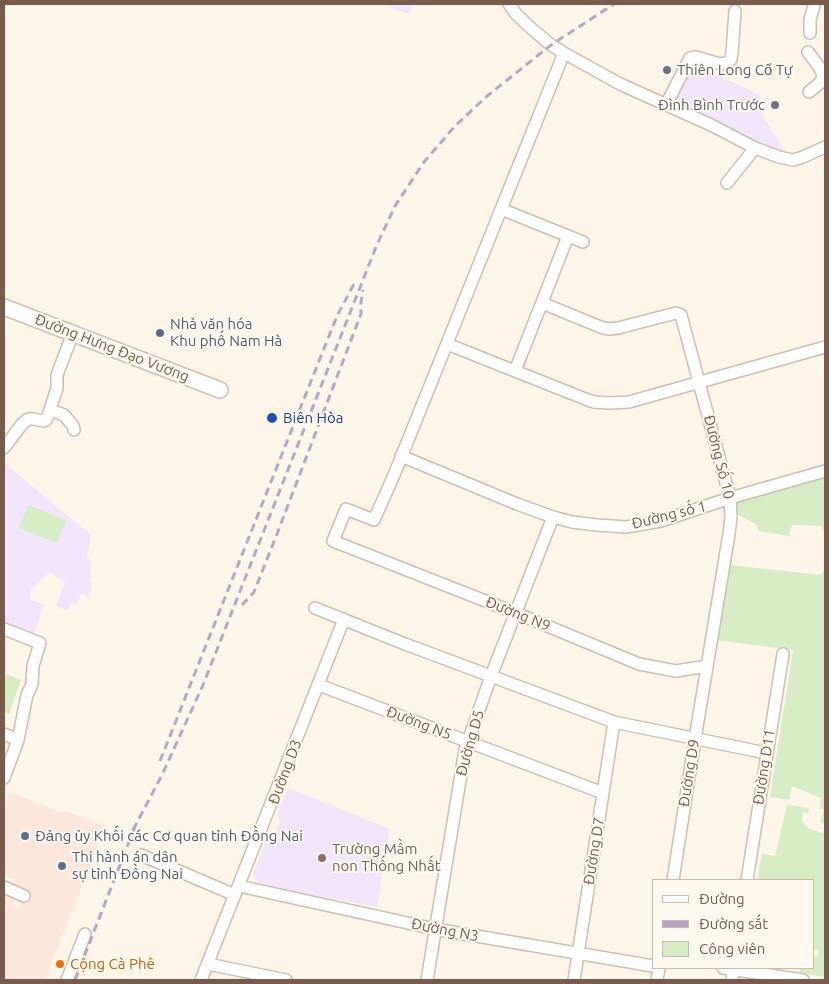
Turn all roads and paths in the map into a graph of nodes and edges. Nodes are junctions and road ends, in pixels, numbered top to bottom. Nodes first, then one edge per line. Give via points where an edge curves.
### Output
1 (510, 4) edge
2 (817, 6) edge
3 (735, 11) dead end
4 (810, 33) dead end
5 (808, 52) dead end
6 (564, 53) junction
7 (809, 92) dead end
8 (666, 105) junction
9 (825, 147) edge
10 (756, 148) junction
11 (727, 183) dead end
12 (501, 209) junction
13 (568, 236) junction
14 (583, 242) dead end
15 (542, 303) junction
16 (4, 306) edge
17 (73, 333) junction
18 (447, 344) junction
19 (825, 347) edge
20 (515, 371) junction
21 (699, 382) junction
22 (220, 390) dead end
23 (51, 410) junction
24 (74, 430) dead end
25 (4, 448) edge
26 (401, 456) junction
27 (825, 471) edge
28 (730, 498) junction
29 (553, 517) junction
30 (315, 608) dead end
31 (516, 613) junction
32 (344, 619) junction
33 (4, 629) edge
34 (783, 654) dead end
35 (707, 666) junction
36 (491, 676) junction
37 (318, 686) junction
38 (614, 722) junction
39 (4, 734) edge
40 (695, 739) junction
41 (18, 740) junction
42 (468, 742) junction
43 (766, 753) junction
44 (4, 778) edge
45 (603, 793) junction
46 (142, 855) dead end
47 (673, 879) edge
48 (747, 879) edge
49 (4, 887) edge
50 (237, 891) junction
51 (24, 896) dead end
52 (435, 929) junction
53 (85, 934) dead end
54 (578, 954) junction
55 (208, 964) junction
56 (652, 966) edge
57 (730, 971) edge
58 (67, 980) edge
59 (201, 980) edge
60 (286, 980) edge
61 (426, 980) edge
62 (574, 980) edge
63 (803, 980) edge

1 - 6 street via 532,29
2 - 4 street via 810,19
3 - 8 street via 729,62 722,64 690,58
5 - 7 street via 823,74 821,82
6 - 8 street
6 - 12 street
8 - 10 street
9 - 10 street via 792,160
10 - 11 street
12 - 13 street
12 - 18 street
13 - 14 street
13 - 15 street
15 - 20 street
15 - 21 street, Đường Số 10 via 610,329 676,313 682,315
16 - 17 main road, Đường Hưng Đạo Vương
17 - 22 main road, Đường Hưng Đạo Vương
17 - 23 street via 57,375
18 - 20 street
18 - 26 street
19 - 21 street
20 - 21 street via 594,402 609,403 628,402
21 - 28 street, Đường Số 10
23 - 24 street via 64,415
23 - 25 street via 46,420 28,419
26 - 29 street, Đường số 1
26 - 31 street, Đường N9 via 374,520 346,508 333,541
27 - 28 street, Đường số 1
28 - 29 street, Đường số 1 via 660,521 626,527 597,526
28 - 35 street, Đường Số 10 via 731,517
29 - 31 street, Đường D5
30 - 32 street
31 - 35 street, Đường N9 via 639,664 676,671
31 - 36 street, Đường D5
32 - 36 street
32 - 37 street, Đường D3
33 - 41 street via 40,643
34 - 43 street, Đường D11
35 - 40 street, Đường D9
36 - 38 street
36 - 42 street, Đường D5
37 - 42 street, Đường N5
37 - 50 street, Đường D3
38 - 40 street
38 - 45 street, Đường D7
39 - 41 street
40 - 43 street
40 - 47 street, Đường D9
41 - 44 street
42 - 45 street, Đường N5
42 - 52 street, Đường D5
43 - 48 street, Đường D11
45 - 54 street, Đường D7
46 - 50 street, Đường N3
49 - 51 street
50 - 52 street, Đường N3
50 - 55 street, Đường D3
52 - 54 street, Đường N3
52 - 61 street, Đường D5
53 - 58 street
54 - 56 street, Đường N3
54 - 62 street, Đường D7
55 - 59 street, Đường D3
55 - 60 street
57 - 63 street

